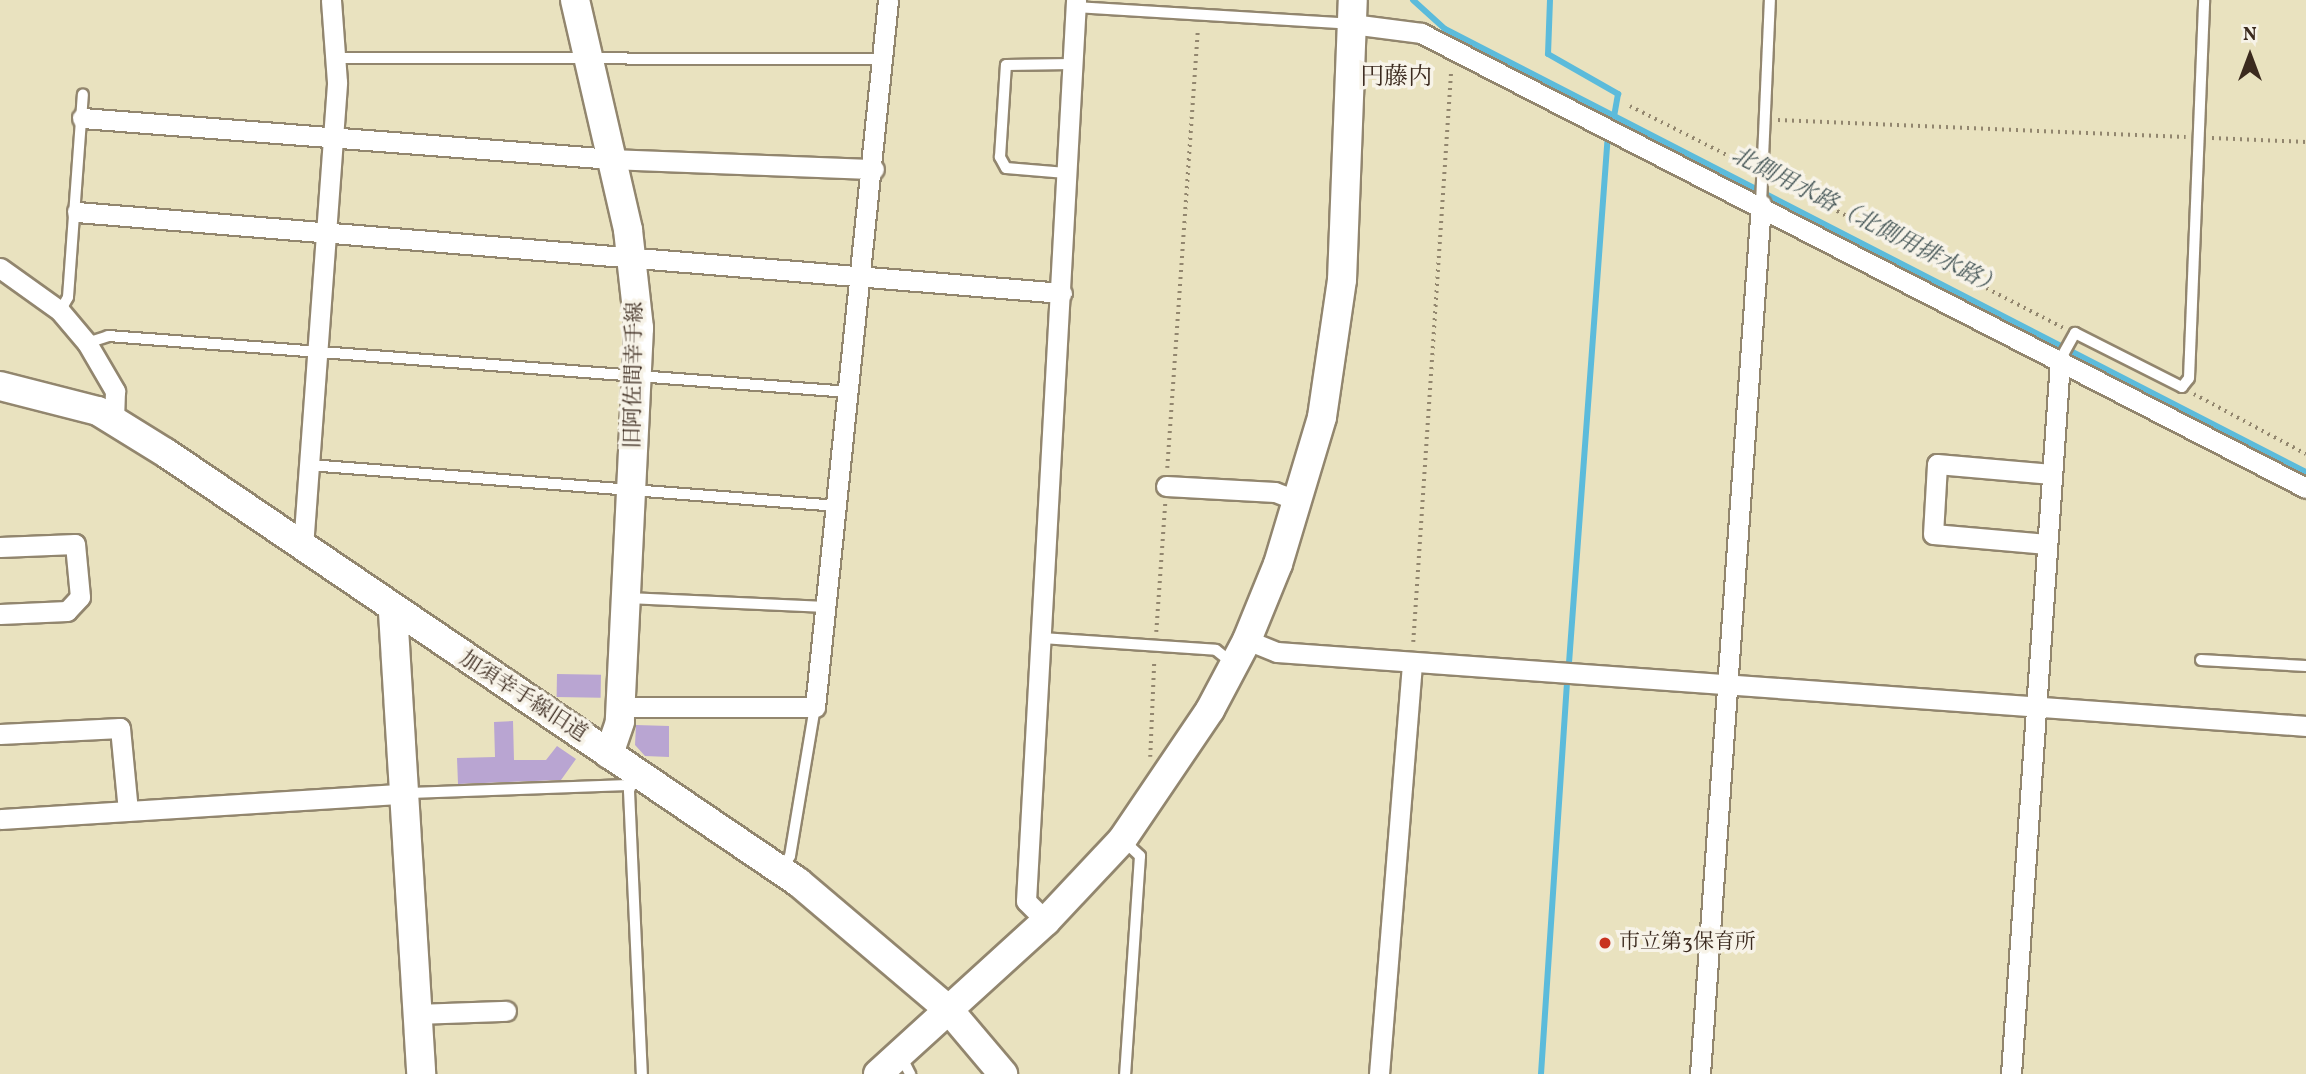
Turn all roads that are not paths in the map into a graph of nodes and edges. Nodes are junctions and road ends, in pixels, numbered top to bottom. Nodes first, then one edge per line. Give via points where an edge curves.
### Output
1 (331, 0) edge
2 (575, 0) edge
3 (888, 0) edge
4 (1770, 0) edge
5 (2204, 0) edge
6 (1075, 4) edge
7 (1352, 12) edge
8 (336, 58) junction
9 (588, 59) junction
10 (886, 59) junction
11 (1072, 64) junction
12 (83, 95) dead end
13 (82, 118) junction
14 (334, 135) junction
15 (612, 159) junction
16 (874, 169) junction
17 (1066, 173) junction
18 (1761, 204) junction
19 (77, 212) junction
20 (328, 231) junction
21 (633, 258) junction
22 (0, 268) edge
23 (864, 274) junction
24 (1062, 293) junction
25 (60, 311) junction
26 (87, 343) junction
27 (316, 350) junction
28 (2063, 356) junction
29 (639, 378) junction
30 (0, 386) edge
31 (849, 392) junction
32 (114, 423) junction
33 (309, 465) junction
34 (2052, 474) junction
35 (1166, 486) road end
36 (2306, 488) edge
37 (632, 491) junction
38 (1299, 501) junction
39 (838, 506) junction
40 (2047, 544) junction
41 (0, 547) edge
42 (303, 547) junction
43 (626, 598) junction
44 (827, 607) junction
45 (393, 612) junction
46 (0, 614) edge
47 (1042, 638) junction
48 (1247, 640) junction
49 (2202, 660) dead end
50 (1412, 662) junction
51 (1234, 664) junction
52 (2306, 666) edge
53 (1728, 685) junction
54 (2036, 706) junction
55 (620, 707) junction
56 (815, 707) junction
57 (2306, 726) edge
58 (0, 734) edge
59 (609, 754) junction
60 (633, 779) junction
61 (408, 793) junction
62 (128, 811) junction
63 (0, 819) edge
64 (1122, 840) junction
65 (780, 870) junction
66 (1046, 921) junction
67 (949, 1010) junction
68 (506, 1011) dead end
69 (418, 1014) junction
70 (905, 1064) edge
71 (421, 1074) edge
72 (642, 1074) edge
73 (878, 1074) edge
74 (1003, 1074) edge
75 (1125, 1074) edge
76 (1379, 1074) edge
77 (1700, 1074) edge
78 (2011, 1074) edge

1 - 8 street
2 - 9 street, 旧阿佐間幸手線
3 - 10 street
4 - 18 lane
5 - 28 lane via 2189,378 2182,387 2074,336
6 - 7 lane via 1199,14
6 - 11 street
7 - 18 street via 1453,48
7 - 38 street via 1342,281 1322,417
8 - 9 lane
8 - 14 street
9 - 10 lane
9 - 15 street, 旧阿佐間幸手線
10 - 16 street
11 - 17 street
11 - 17 lane via 1006,65 1000,157 1006,168
12 - 13 lane
13 - 14 street
13 - 19 lane
14 - 15 street
14 - 20 street
15 - 16 street
15 - 21 street, 旧阿佐間幸手線
16 - 23 street
17 - 24 street
18 - 28 street
18 - 53 street
19 - 20 street
19 - 25 lane via 68,297
20 - 21 street
20 - 27 street
21 - 23 street
21 - 29 street, 旧阿佐間幸手線
22 - 25 street
23 - 24 street
23 - 31 street
24 - 47 street
25 - 26 street
26 - 27 lane via 108,336
26 - 32 street via 115,391
27 - 29 lane
27 - 33 street
28 - 34 street
28 - 36 street
29 - 31 lane
29 - 37 street, 旧阿佐間幸手線
30 - 32 street, 加須幸手線旧道 via 98,411
31 - 39 street
32 - 42 street, 加須幸手線旧道
33 - 37 lane
33 - 42 street
34 - 40 street
34 - 40 street via 1937,464 1933,534
35 - 38 street via 1275,492
37 - 39 lane
37 - 43 street, 旧阿佐間幸手線
38 - 48 street
39 - 44 street
40 - 54 street
41 - 46 street via 75,544 79,597 67,611
42 - 45 street, 加須幸手線旧道
43 - 44 lane
43 - 55 street, 旧阿佐間幸手線
44 - 56 street
45 - 59 street, 加須幸手線旧道
45 - 61 street
47 - 51 lane via 1216,650
47 - 66 street via 1026,901
48 - 50 street via 1277,652
48 - 51 street
49 - 52 lane
50 - 53 street
50 - 76 street
51 - 64 street via 1168,777
53 - 54 street
53 - 77 street
54 - 57 street
54 - 78 street
55 - 56 street
55 - 59 street, 旧阿佐間幸手線
56 - 65 lane via 790,856
58 - 62 street via 120,729
59 - 60 street, 加須幸手線旧道
60 - 61 lane
60 - 65 street, 加須幸手線旧道
60 - 72 lane
61 - 62 street
61 - 69 street
62 - 63 street
64 - 66 street
64 - 75 lane via 1140,856
65 - 67 street, 加須幸手線旧道
66 - 67 street
67 - 70 street
67 - 74 street, 加須幸手線旧道
68 - 69 street
69 - 71 street
70 - 73 street

